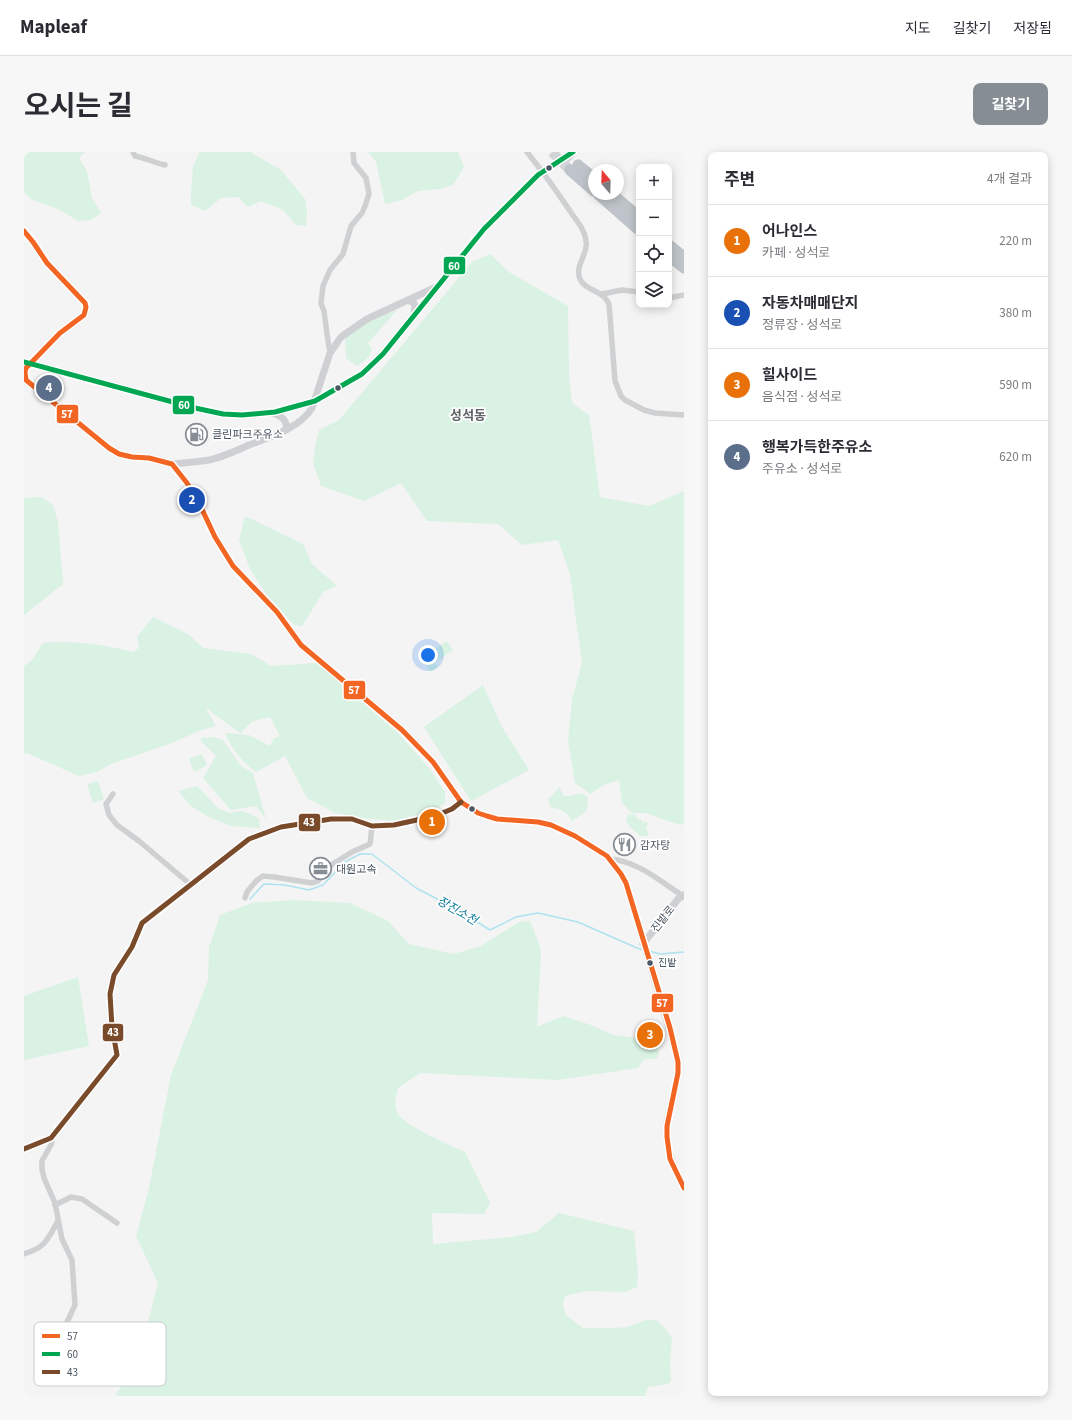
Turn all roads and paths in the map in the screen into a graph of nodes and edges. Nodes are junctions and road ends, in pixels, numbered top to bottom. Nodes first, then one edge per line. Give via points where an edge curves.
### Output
1 (133, 152) edge
2 (353, 152) edge
3 (528, 152) edge
4 (573, 152) edge
5 (165, 165) dead end
6 (543, 172) junction
7 (588, 175) edge
8 (588, 184) edge
9 (605, 200) edge
10 (619, 200) edge
11 (636, 214) edge
12 (636, 227) edge
13 (24, 231) edge
14 (672, 247) edge
15 (684, 257) edge
16 (672, 258) edge
17 (684, 268) edge
18 (437, 286) junction
19 (636, 292) edge
20 (602, 294) junction
21 (684, 295) edge
22 (672, 297) edge
23 (408, 300) junction
24 (413, 317) junction
25 (331, 351) junction
26 (27, 363) edge
27 (25, 379) edge
28 (315, 401) junction
29 (268, 413) junction
30 (684, 415) edge
31 (286, 430) junction
32 (172, 464) junction
33 (113, 794) dead end
34 (460, 802) junction
35 (372, 826) junction
36 (610, 859) junction
37 (191, 885) junction
38 (683, 896) edge
39 (245, 898) dead end
40 (644, 945) junction
41 (51, 1138) junction
42 (24, 1149) edge
43 (684, 1188) edge
44 (55, 1205) junction
45 (58, 1221) junction
46 (117, 1223) dead end
47 (24, 1254) edge
48 (67, 1322) edge

1 - 5 street via 135,156
2 - 25 street via 354,163 366,178 369,194 362,213 351,226 343,254 330,270 323,286 321,304
3 - 6 street
4 - 6 street
6 - 18 street via 484,228
6 - 20 street via 584,234 587,246 580,262 579,278 583,284
7 - 8 highway via 574,167
9 - 12 highway
10 - 11 highway
13 - 26 street via 47,263 86,307 84,315
14 - 15 highway
16 - 17 highway
18 - 23 street
18 - 24 street
19 - 20 street via 622,290
20 - 30 street via 609,304 615,381 621,396 644,410
21 - 22 street
23 - 24 street via 414,303
23 - 25 street via 350,329
24 - 28 street via 383,354 362,374
25 - 28 street
26 - 27 street
26 - 29 street via 222,414
27 - 32 street via 119,454
28 - 29 street
28 - 31 street via 310,412
29 - 31 street via 278,414 283,418
31 - 32 street via 231,453 190,463
32 - 34 street via 187,483 233,566 277,612 301,644 402,730 427,757
33 - 37 street via 106,804 109,815 117,825
34 - 35 street via 452,809 421,820
34 - 36 street via 478,813 497,819 551,825 575,836
35 - 37 street via 352,819 331,819 281,828 249,838
35 - 39 street via 370,844 331,865 318,881 312,883 263,876 246,892
36 - 38 street via 621,860 648,872
36 - 40 street via 626,883
37 - 41 street via 142,923 132,947 114,975 110,994 117,1055
38 - 40 street, 진밭로 via 678,899
40 - 43 street via 678,1062 667,1137 670,1159
41 - 42 street
41 - 44 street via 52,1143 42,1161 42,1169
44 - 45 street
44 - 46 street via 72,1197 82,1199
45 - 47 street via 45,1243 38,1249
45 - 48 street via 62,1239 72,1260 75,1305

